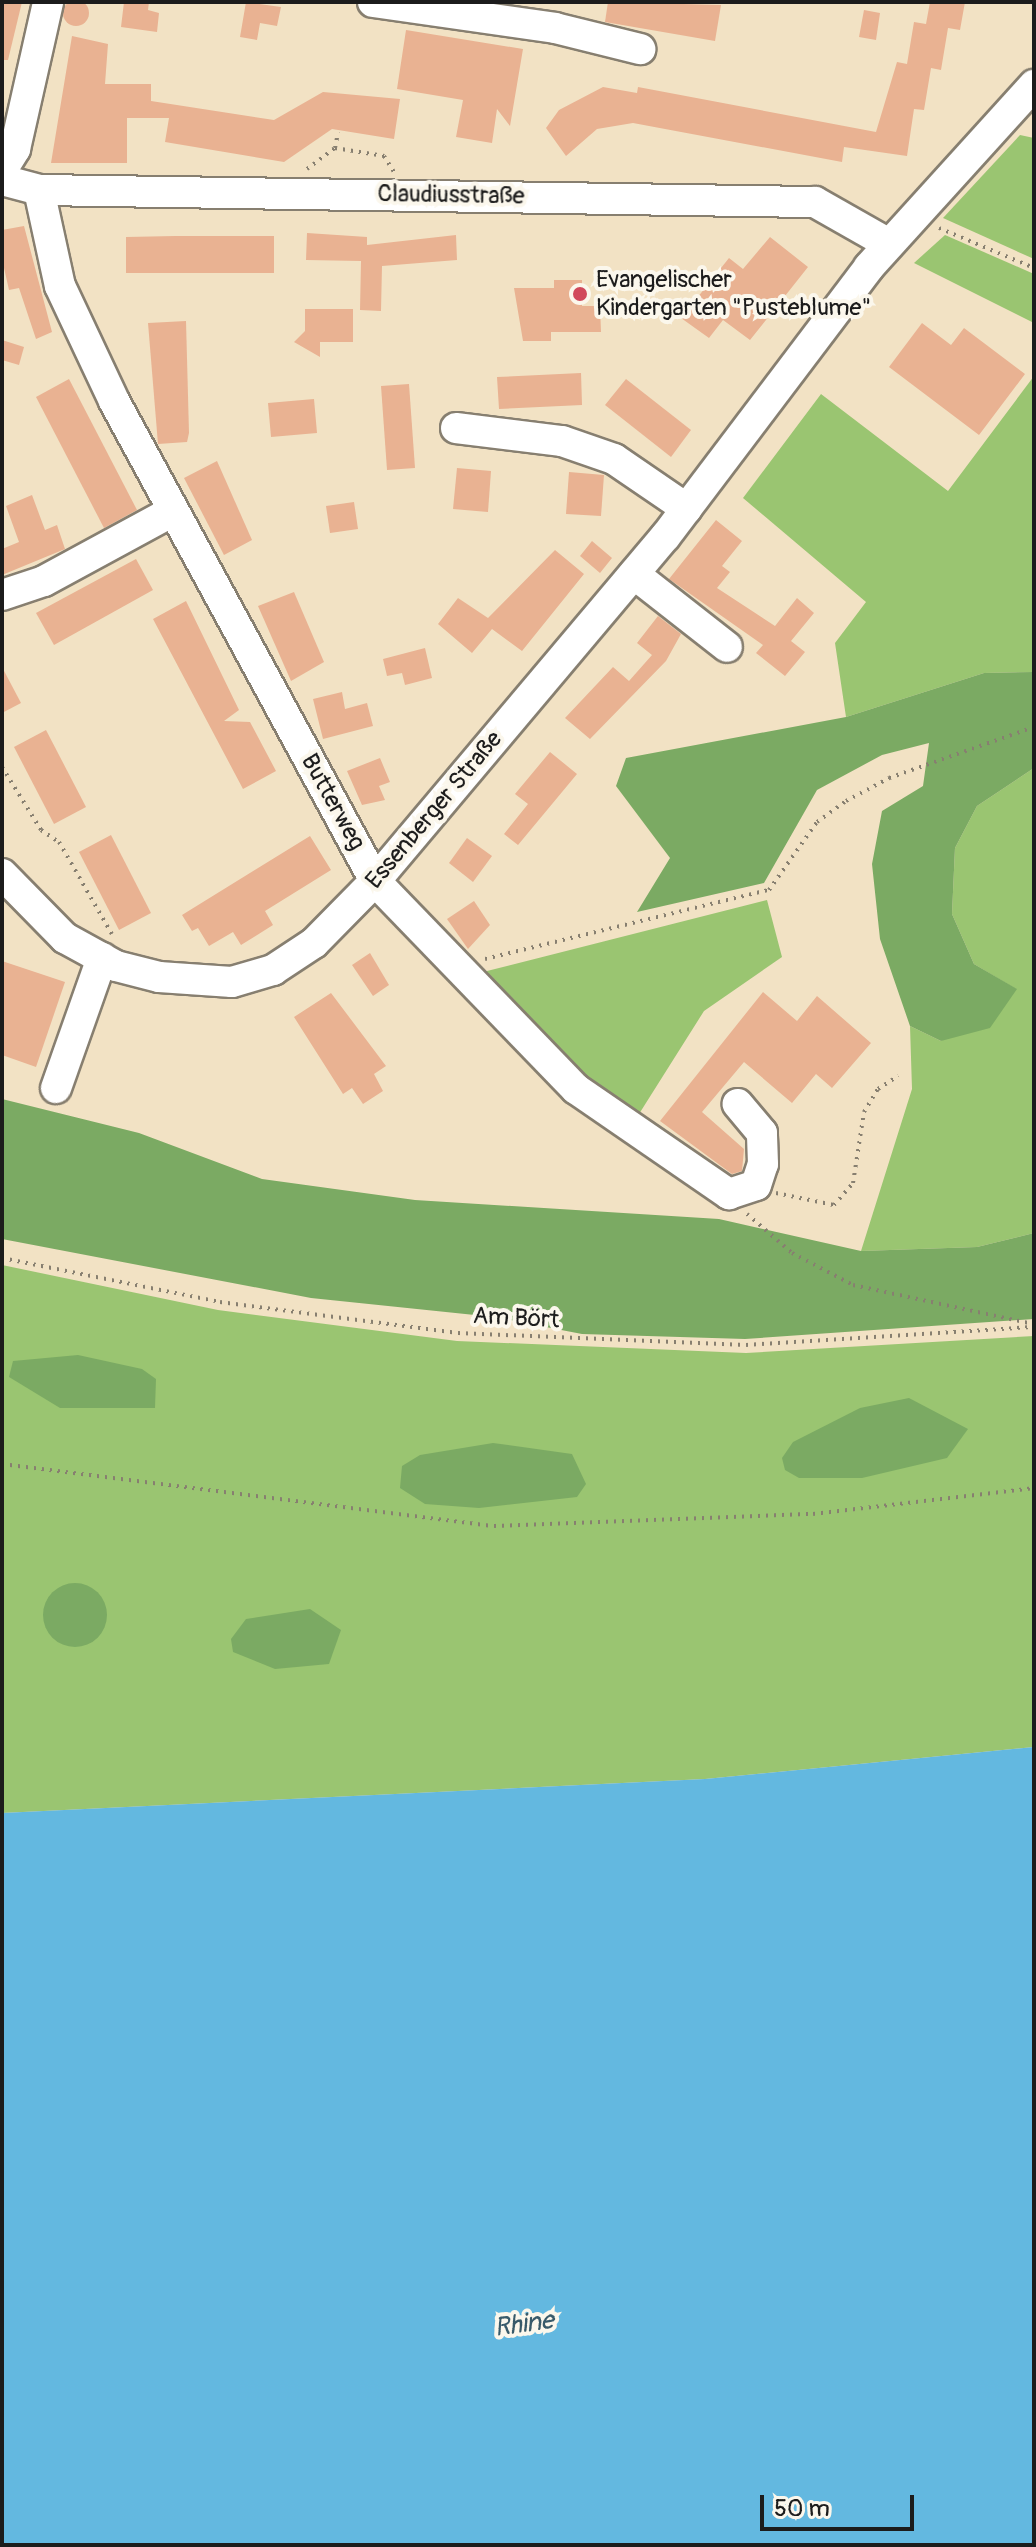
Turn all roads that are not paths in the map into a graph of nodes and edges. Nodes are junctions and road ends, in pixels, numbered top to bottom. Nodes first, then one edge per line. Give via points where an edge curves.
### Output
1 (48, 2) edge
2 (373, 2) edge
3 (640, 49) dead end
4 (1027, 105) edge
5 (2, 170) edge
6 (2, 180) edge
7 (39, 190) junction
8 (889, 244) junction
9 (456, 428) dead end
10 (687, 509) junction
11 (169, 513) junction
12 (634, 574) junction
13 (2, 595) edge
14 (727, 647) dead end
15 (2, 874) edge
16 (375, 881) junction
17 (102, 958) junction
18 (56, 1088) dead end
19 (738, 1104) dead end

1 - 5 street via 15,149
2 - 3 street via 555,28
4 - 8 street, Essenberger Straße
6 - 7 street, Claudiusstraße
7 - 8 street, Claudiusstraße via 815,202
7 - 11 street, Butterweg via 60,286
8 - 10 street, Essenberger Straße
9 - 10 street via 562,441 614,459
10 - 12 street, Essenberger Straße
11 - 13 street via 44,581
11 - 16 street, Butterweg
12 - 14 street
12 - 16 street, Essenberger Straße
15 - 17 street, Essenberger Straße via 65,938
16 - 17 street, Essenberger Straße via 314,943 273,970 232,982 191,983
16 - 19 street, Butterweg via 576,1089 742,1189 762,1133
17 - 18 street

